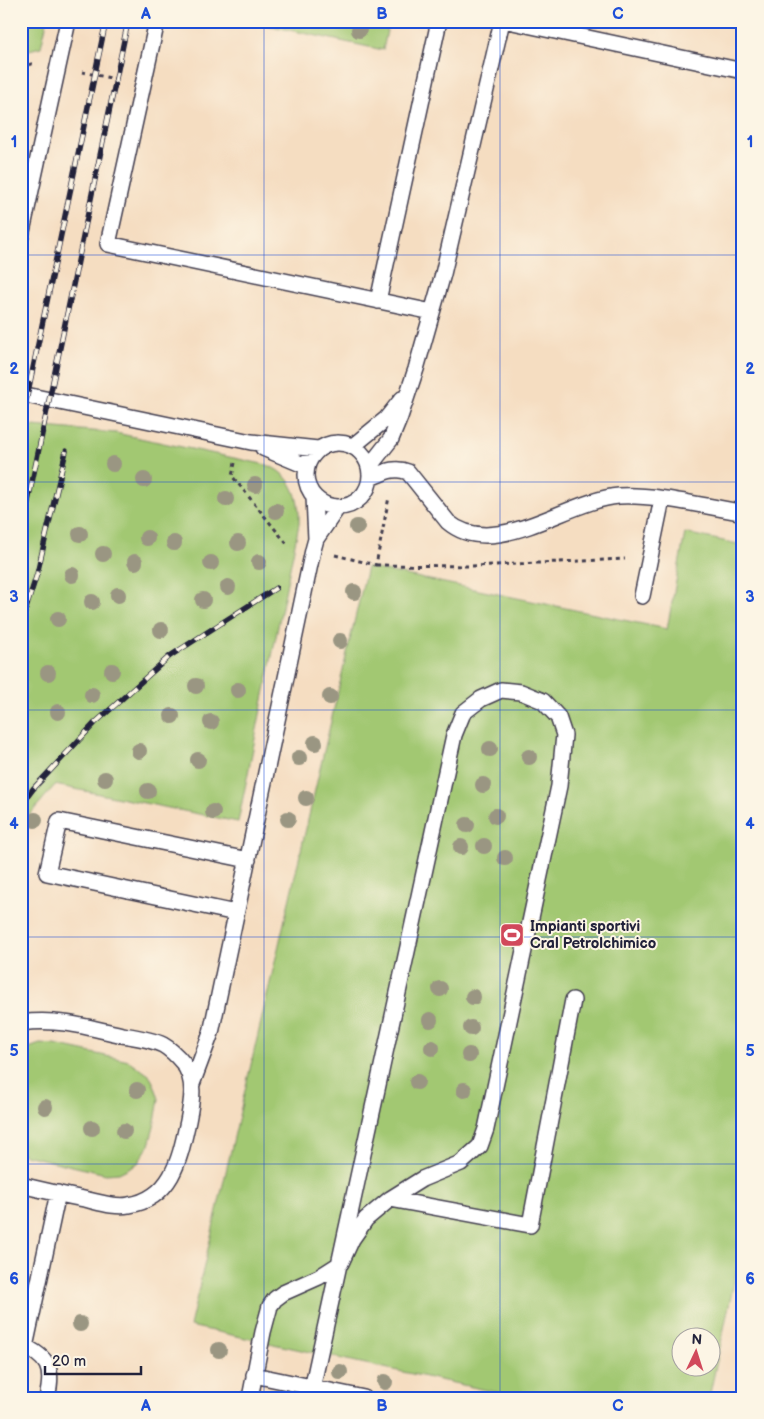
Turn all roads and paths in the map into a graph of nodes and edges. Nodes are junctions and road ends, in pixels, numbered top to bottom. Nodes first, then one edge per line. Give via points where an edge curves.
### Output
1 (68, 21) edge
2 (157, 21) edge
3 (438, 21) edge
4 (502, 21) edge
5 (508, 21) edge
6 (743, 71) edge
7 (21, 236) edge
8 (378, 301) junction
9 (432, 312) junction
10 (408, 391) junction
11 (21, 394) edge
12 (251, 442) junction
13 (353, 446) junction
14 (318, 449) junction
15 (306, 466) junction
16 (370, 472) junction
17 (314, 497) junction
18 (662, 499) junction
19 (338, 506) junction
20 (743, 510) edge
21 (316, 539) junction
22 (650, 557) junction
23 (376, 565) dead end
24 (642, 596) dead end
25 (248, 860) junction
26 (236, 913) junction
27 (573, 1000) dead end
28 (21, 1023) edge
29 (192, 1084) junction
30 (21, 1185) edge
31 (58, 1193) junction
32 (390, 1200) junction
33 (340, 1263) junction
34 (23, 1346) edge
35 (254, 1375) junction
36 (312, 1392) edge
37 (47, 1398) edge
38 (250, 1398) edge
39 (364, 1398) edge

1 - 7 lane
2 - 8 lane via 108,244
3 - 8 lane
4 - 9 lane
5 - 6 lane
8 - 9 lane
9 - 10 lane
10 - 13 lane via 386,419
10 - 16 lane via 400,418
11 - 12 lane
12 - 14 lane
12 - 15 lane
13 - 14 lane via 339,442 328,443
13 - 16 lane via 365,458
14 - 15 lane
15 - 17 lane via 306,483
16 - 18 lane via 394,468 408,472 448,522 464,532 482,535 508,532 594,501 618,496
16 - 19 lane via 362,496 353,503
17 - 19 lane via 323,504
17 - 21 lane
18 - 20 lane
18 - 22 lane
19 - 21 lane
21 - 25 lane
22 - 23 path via 472,566
22 - 24 lane
25 - 26 lane
25 - 26 lane via 58,821 47,873
26 - 29 lane via 211,1033
27 - 32 lane via 530,1225
28 - 29 lane via 59,1021 163,1045 188,1071
29 - 31 lane via 192,1101 180,1156 162,1188 143,1201 128,1206
30 - 31 lane
31 - 34 lane
32 - 33 lane via 366,1219
32 - 33 lane via 422,1179 461,1163 480,1146 486,1129 563,762 564,735 558,717 544,701 521,692 500,690 481,699 463,713 454,735
33 - 35 lane via 275,1299 270,1306
33 - 36 lane
34 - 37 lane via 47,1364 50,1373
35 - 36 lane
35 - 38 lane
36 - 39 lane

